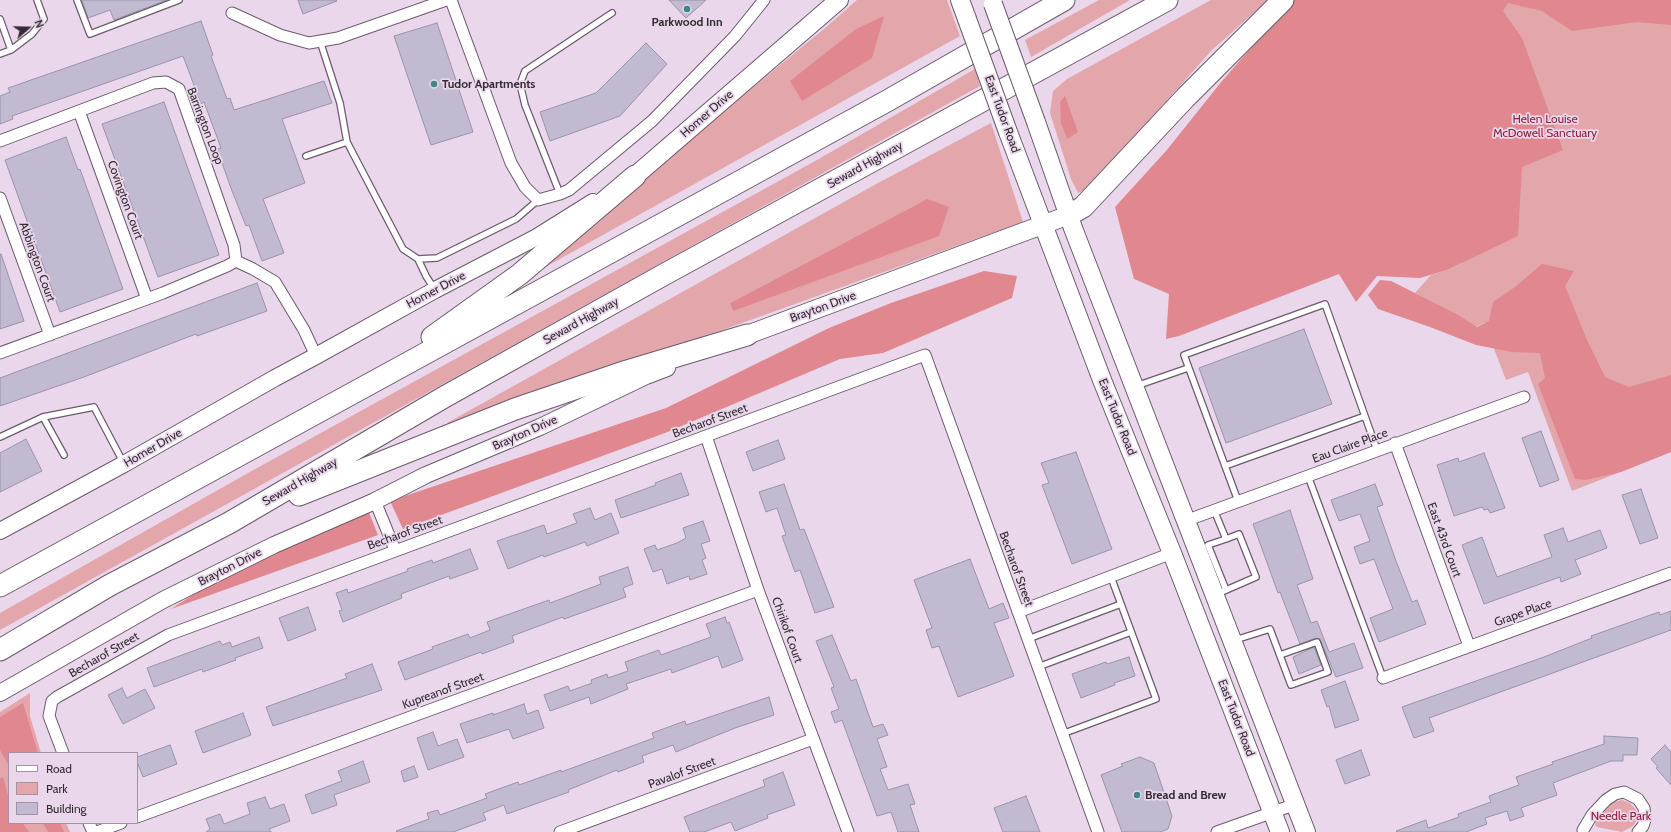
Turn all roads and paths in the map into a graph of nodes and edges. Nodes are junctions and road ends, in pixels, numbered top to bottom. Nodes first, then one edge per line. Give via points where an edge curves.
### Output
1 (37, 0) edge
2 (78, 0) edge
3 (179, 0) edge
4 (446, 0) edge
5 (451, 0) edge
6 (764, 0) edge
7 (839, 0) edge
8 (960, 0) edge
9 (1064, 0) edge
10 (1167, 0) edge
11 (1283, 0) edge
12 (992, 2) edge
13 (232, 13) dead end
14 (612, 13) dead end
15 (0, 19) edge
16 (320, 41) junction
17 (11, 50) junction
18 (0, 54) edge
19 (79, 111) junction
20 (0, 141) edge
21 (347, 142) junction
22 (306, 156) dead end
23 (635, 176) junction
24 (560, 194) junction
25 (0, 198) edge
26 (538, 200) junction
27 (1069, 215) junction
28 (1043, 226) junction
29 (418, 258) junction
30 (236, 261) junction
31 (435, 290) junction
32 (147, 298) junction
33 (50, 335) junction
34 (747, 335) junction
35 (0, 353) edge
36 (316, 356) junction
37 (1188, 368) junction
38 (1134, 387) junction
39 (358, 390) junction
40 (1524, 397) dead end
41 (43, 416) junction
42 (1365, 416) junction
43 (706, 436) junction
44 (0, 437) edge
45 (1395, 443) junction
46 (1377, 450) junction
47 (64, 455) dead end
48 (124, 464) junction
49 (1225, 466) junction
50 (1308, 475) junction
51 (375, 501) junction
52 (1238, 501) junction
53 (1214, 510) junction
54 (1185, 521) junction
55 (229, 523) junction
56 (0, 531) edge
57 (1226, 539) junction
58 (395, 550) junction
59 (1172, 553) junction
60 (1671, 573) edge
61 (1111, 577) junction
62 (0, 586) edge
63 (758, 590) junction
64 (1220, 593) junction
65 (1121, 604) junction
66 (1018, 612) junction
67 (1131, 632) junction
68 (1028, 639) junction
69 (1233, 641) junction
70 (1469, 646) junction
71 (0, 650) edge
72 (1280, 655) junction
73 (1038, 667) junction
74 (1383, 678) joint
75 (0, 693) edge
76 (1062, 734) junction
77 (813, 739) junction
78 (63, 752) edge
79 (1296, 804) junction
80 (1273, 812) junction
81 (138, 817) edge
82 (118, 824) edge
83 (1583, 831) edge
84 (96, 832) edge
85 (560, 832) edge
86 (848, 832) edge
87 (1098, 832) edge
88 (1217, 832) edge
89 (1280, 832) edge
90 (1306, 832) edge
91 (1638, 832) edge

1 - 17 lane via 44,19 32,34
2 - 3 lane via 90,34
4 - 16 street via 338,38
5 - 26 street via 511,163 525,187
6 - 24 street via 735,36 652,121 569,190
7 - 23 main road, Homer Drive
8 - 28 main road, East Tudor Road, bridge
9 - 39 highway via 888,101
10 - 55 highway, Seward Highway via 446,396
11 - 27 highway via 1083,207
12 - 27 main road, East Tudor Road, bridge
13 - 16 street via 280,35 309,43
14 - 24 lane via 525,71 520,84
15 - 17 lane
16 - 21 lane via 340,102
17 - 18 lane
19 - 20 street, Barrington Loop
19 - 30 street, Barrington Loop via 153,83 166,82 179,89 234,244
19 - 32 street, Covington Court
21 - 22 lane
21 - 29 lane via 403,249
23 - 31 main road, Homer Drive via 538,236
23 - 39 highway via 520,274
24 - 26 street
25 - 33 street, Abbington Court
26 - 29 lane via 516,219 437,258
27 - 28 main road, Brayton Drive
27 - 38 main road, East Tudor Road
28 - 34 main road, Brayton Drive
28 - 59 main road, East Tudor Road
29 - 31 lane
30 - 32 street
30 - 36 street via 275,282 304,330
31 - 36 main road, Homer Drive
32 - 33 street
33 - 35 street
34 - 51 main road, Brayton Drive via 646,376 540,427 426,475
34 - 55 highway via 627,371 515,409
36 - 48 main road, Homer Drive
37 - 38 lane
37 - 42 lane via 1184,355 1325,304
37 - 49 lane
38 - 54 main road, East Tudor Road
39 - 62 highway
40 - 45 street, Eau Claire Place
41 - 44 lane
41 - 47 lane
41 - 48 lane via 94,407
42 - 46 lane
42 - 49 lane
43 - 58 street, Becharof Street
43 - 63 street, Chirikof Court
43 - 66 street, Becharof Street via 924,355
45 - 46 street, Eau Claire Place
45 - 70 street, East 43rd Court
46 - 50 street, Eau Claire Place
48 - 56 main road, Homer Drive
49 - 52 lane
50 - 52 street, Eau Claire Place
50 - 74 lane
51 - 58 street
51 - 75 main road, Brayton Drive via 274,545 163,600
52 - 53 street, Eau Claire Place
53 - 54 street, Eau Claire Place
53 - 57 lane
54 - 64 main road, East Tudor Road
55 - 71 highway, Seward Highway via 110,584
57 - 64 lane via 1208,545
57 - 64 lane via 1239,534 1256,577
58 - 78 street, Becharof Street via 168,635 57,696 52,702 49,716
59 - 61 street
59 - 80 main road, East Tudor Road
60 - 70 street, Grape Place
61 - 65 lane
61 - 66 street
63 - 77 street, Chirikof Court
63 - 81 street, Kupreanof Street
64 - 69 main road, East Tudor Road
65 - 67 lane
65 - 68 lane
66 - 68 street, Becharof Street
67 - 73 lane
67 - 76 lane via 1156,699
68 - 73 street, Becharof Street
69 - 72 lane via 1270,629
69 - 79 main road, East Tudor Road
70 - 74 street, Grape Place
72 - 72 lane via 1291,685 1328,672 1318,642
73 - 76 street, Becharof Street
76 - 87 street, Becharof Street
77 - 85 street, Pavalof Street
77 - 86 street, Chirikof Court
79 - 80 street
79 - 90 main road, East Tudor Road
80 - 88 street
80 - 89 main road, East Tudor Road
82 - 84 street
83 - 91 street via 1606,800 1624,792 1638,799 1644,808 1645,820

